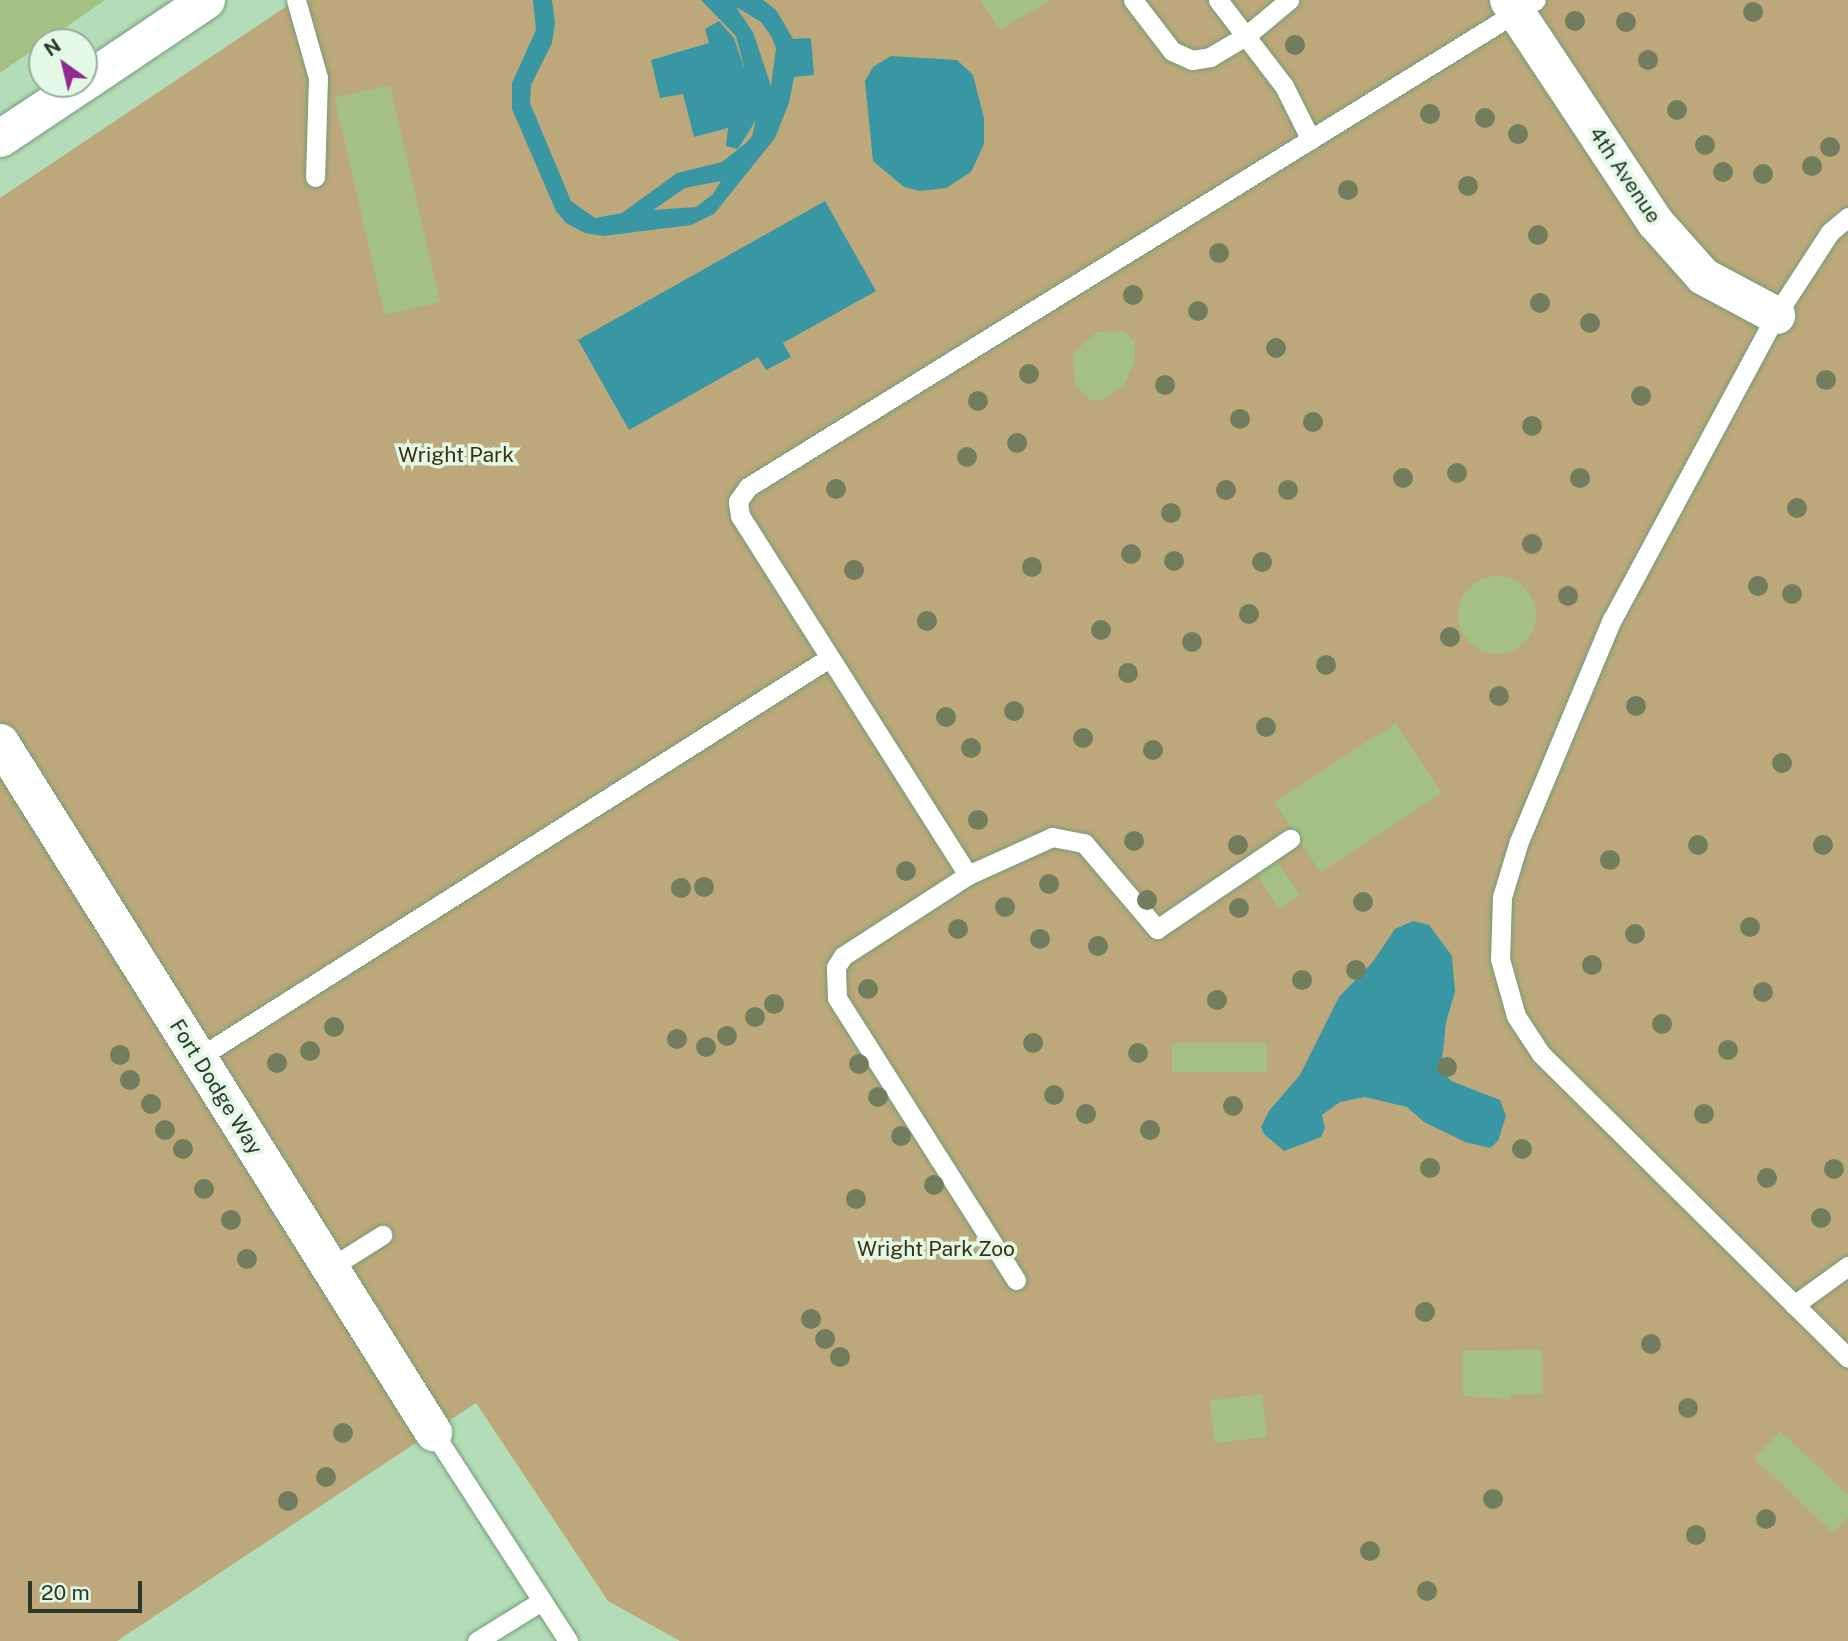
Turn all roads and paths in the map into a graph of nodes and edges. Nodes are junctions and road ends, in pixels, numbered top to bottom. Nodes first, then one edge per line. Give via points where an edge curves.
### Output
1 (206, 0) edge
2 (296, 0) edge
3 (1133, 0) edge
4 (1218, 0) edge
5 (1289, 0) edge
6 (1520, 4) edge
7 (1247, 36) junction
8 (98, 73) edge
9 (60, 98) edge
10 (0, 138) edge
11 (1311, 140) junction
12 (315, 177) dead end
13 (1848, 217) edge
14 (1776, 315) junction
15 (829, 658) junction
16 (0, 742) edge
17 (1290, 839) dead end
18 (968, 875) junction
19 (198, 1058) junction
20 (382, 1235) dead end
21 (1848, 1266) edge
22 (330, 1268) junction
23 (1016, 1280) dead end
24 (1794, 1304) junction
25 (1848, 1358) edge
26 (433, 1432) joint
27 (540, 1602) junction
28 (477, 1641) edge
29 (568, 1641) edge

1 - 8 street
2 - 12 lane via 318,78
3 - 7 lane via 1172,51 1192,60 1210,57
4 - 7 lane
5 - 7 lane
6 - 11 lane
6 - 14 street, 4th Avenue via 1655,222 1703,276
7 - 11 lane via 1284,86
9 - 10 street
11 - 15 lane via 748,487 738,501 740,516
13 - 14 lane via 1830,232
14 - 24 lane via 1607,631 1519,841 1502,897 1500,959 1516,1016 1541,1055
15 - 18 lane
15 - 19 lane
16 - 19 street, Fort Dodge Way
17 - 18 lane via 1157,929 1084,842 1052,837
18 - 23 lane via 843,956 834,982 837,998
19 - 22 street, Fort Dodge Way
20 - 22 lane
21 - 24 lane
22 - 26 street, Fort Dodge Way
24 - 25 lane
26 - 27 lane
27 - 28 lane
27 - 29 lane

